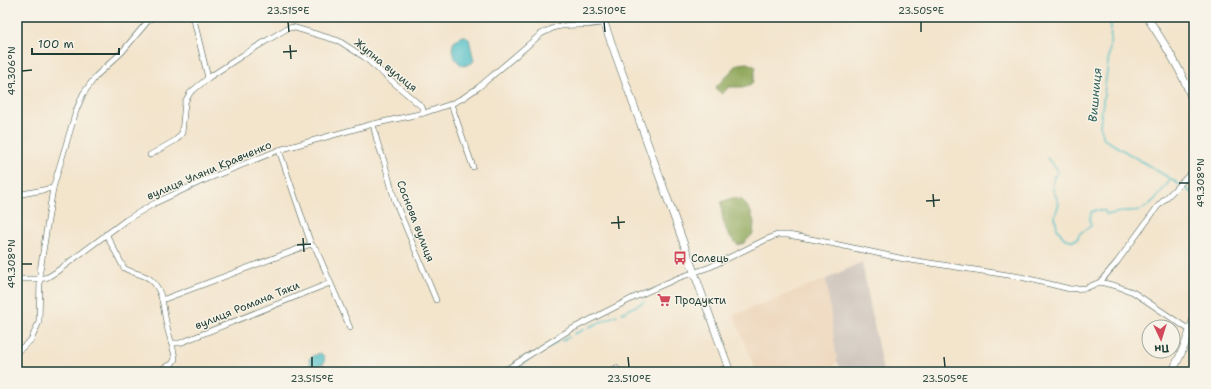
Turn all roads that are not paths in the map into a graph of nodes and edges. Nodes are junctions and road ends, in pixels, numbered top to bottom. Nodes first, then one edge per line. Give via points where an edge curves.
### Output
1 (153, 17) edge
2 (192, 17) edge
3 (1147, 17) edge
4 (603, 20) edge
5 (208, 78) junction
6 (450, 104) junction
7 (1194, 105) edge
8 (424, 113) junction
9 (373, 124) junction
10 (279, 150) junction
11 (150, 155) dead end
12 (473, 167) dead end
13 (1194, 170) edge
14 (53, 188) junction
15 (17, 196) edge
16 (106, 234) junction
17 (311, 244) junction
18 (694, 272) junction
19 (17, 279) edge
20 (40, 279) junction
21 (1100, 282) junction
22 (330, 283) junction
23 (162, 300) junction
24 (436, 300) dead end
25 (1194, 318) edge
26 (350, 328) dead end
27 (1192, 332) edge
28 (171, 343) junction
29 (17, 352) edge
30 (729, 370) edge
31 (154, 372) edge
32 (502, 372) edge
33 (611, 372) edge
34 (620, 372) edge
35 (713, 372) edge
36 (1172, 372) edge

1 - 14 street via 122,52 96,76 83,94
2 - 5 street
3 - 7 main road via 1181,70
4 - 6 street via 591,25 552,28 541,34 479,87
4 - 18 main road
5 - 8 street, Жупна вулиця via 292,27 339,41 364,57 422,107
5 - 11 street, Жупна вулиця via 190,93 185,102 180,136
6 - 8 street
6 - 12 street
8 - 9 street
9 - 10 street
9 - 24 street, Соснова вулиця via 395,202
10 - 16 street, вулиця Уляни Кравченко via 155,203
10 - 17 street, вулиця Уляни Кравченко
13 - 21 street via 1158,206
14 - 15 street
14 - 20 street
16 - 20 street, вулиця Уляни Кравченко via 56,272
16 - 23 street via 124,268 149,278
17 - 22 street, вулиця Уляни Кравченко
17 - 23 street
18 - 21 street via 777,235 788,235 904,259 1021,276 1070,289 1086,288
18 - 30 main road
18 - 32 street via 578,326
19 - 20 street
20 - 29 street via 39,322 36,332
21 - 27 street via 1133,292
22 - 26 street, вулиця Уляни Кравченко
22 - 28 street, вулиця Романа Тяки via 180,343
23 - 28 street
25 - 27 main road
27 - 36 main road
28 - 31 street via 175,360
30 - 35 street
33 - 34 street via 616,368

